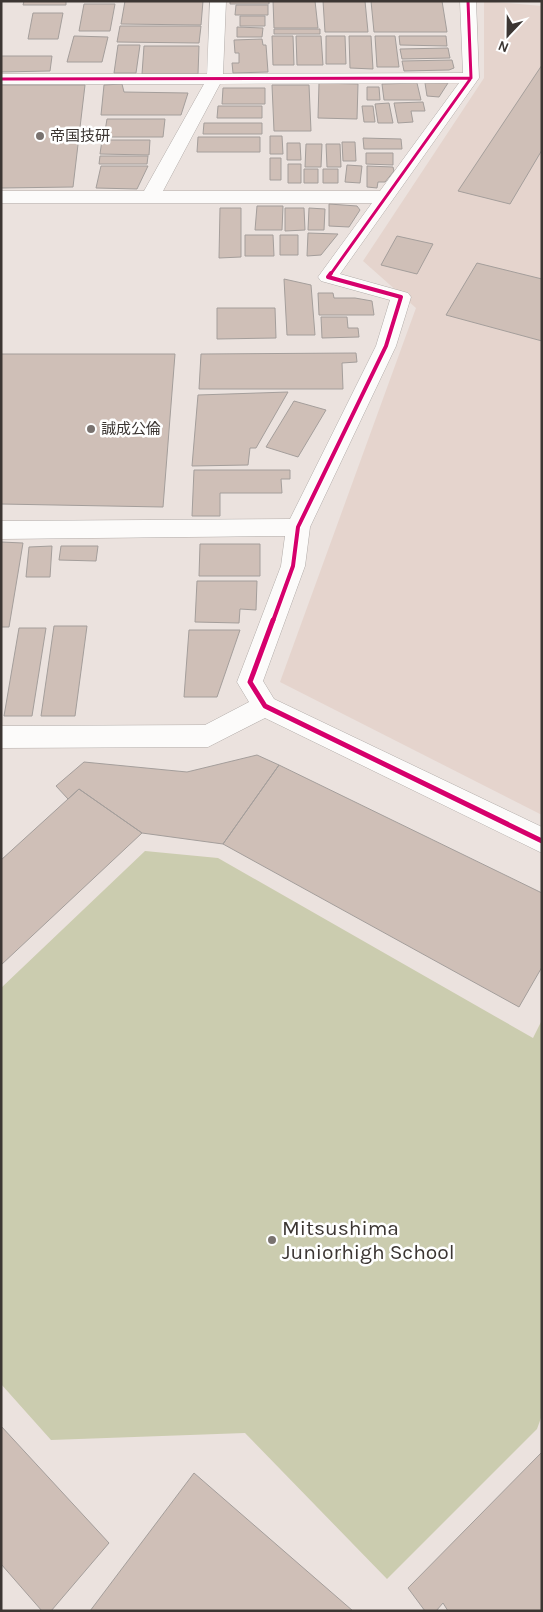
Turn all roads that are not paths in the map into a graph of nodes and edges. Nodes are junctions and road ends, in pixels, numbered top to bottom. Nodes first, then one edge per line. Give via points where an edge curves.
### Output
1 (218, 1) edge
2 (468, 1) edge
3 (215, 78) junction
4 (471, 78) junction
5 (1, 79) edge
6 (150, 196) junction
7 (386, 197) junction
8 (1, 198) edge
9 (298, 528) junction
10 (1, 530) edge
11 (265, 706) junction
12 (1, 737) edge
13 (542, 841) edge

1 - 3 street
2 - 4 street
3 - 4 street
3 - 5 street
3 - 6 street
4 - 7 street
6 - 7 street
6 - 8 street
7 - 9 street via 328,277 400,298 386,346
9 - 10 street
9 - 11 street via 293,566 250,682
11 - 12 street via 208,736
11 - 13 street

